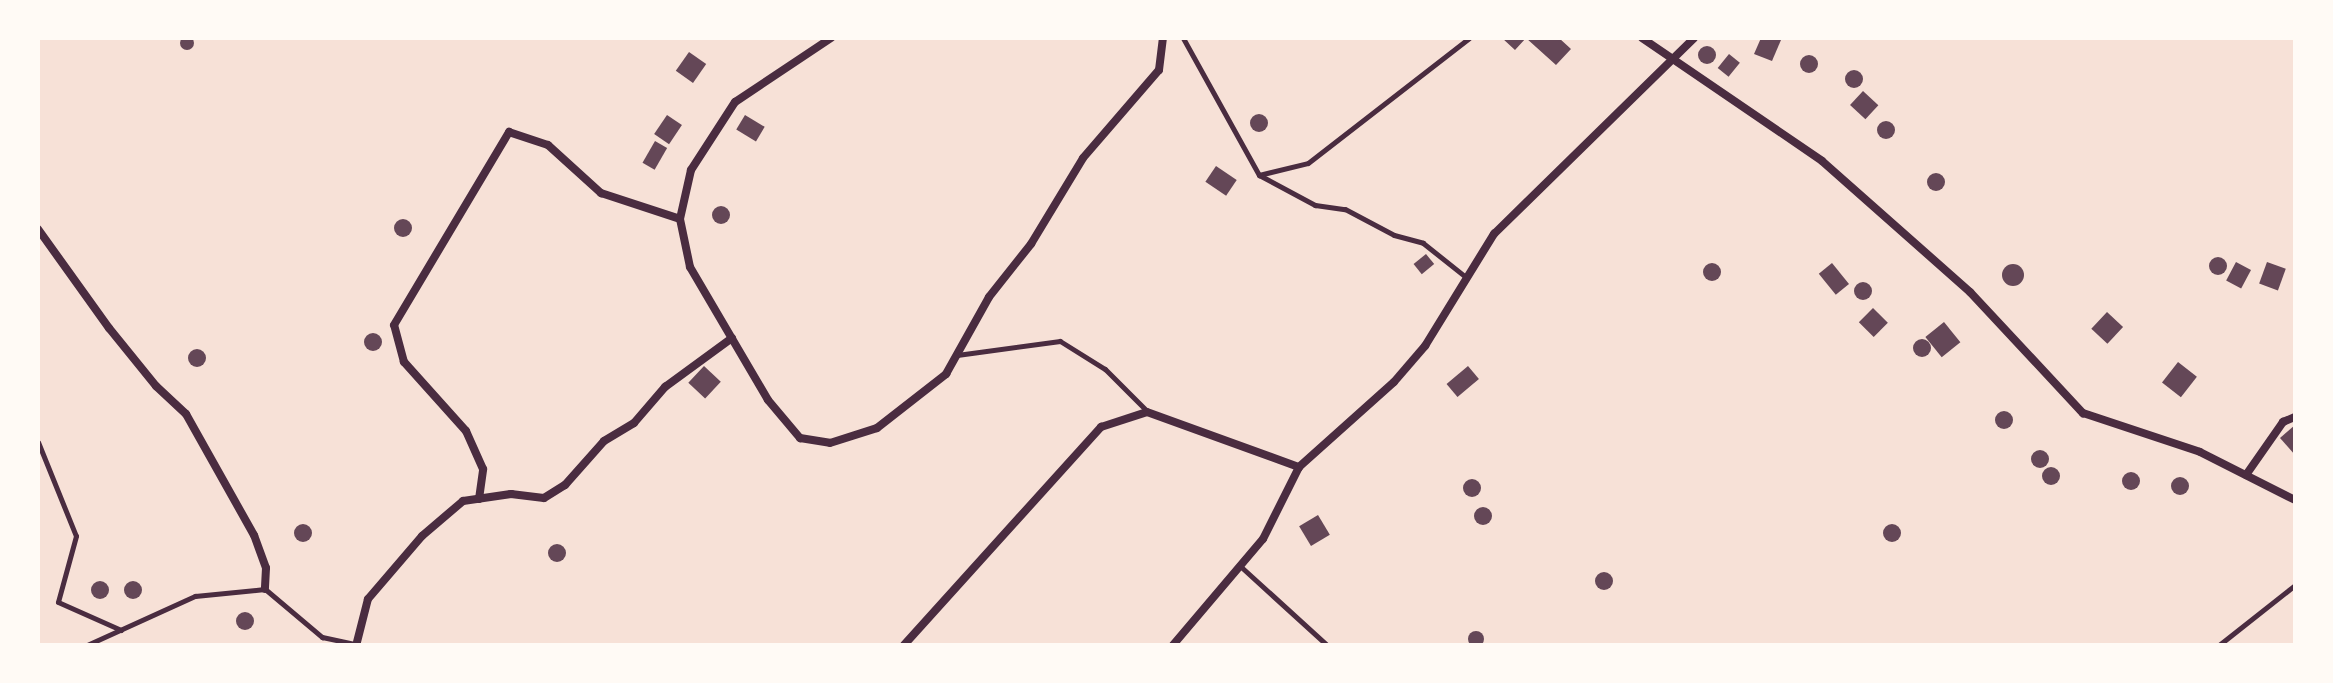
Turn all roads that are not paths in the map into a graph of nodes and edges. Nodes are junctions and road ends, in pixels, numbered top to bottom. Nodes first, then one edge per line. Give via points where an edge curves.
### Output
1 (831, 38) edge
2 (1163, 38) edge
3 (1183, 38) edge
4 (1469, 38) edge
5 (1642, 38) edge
6 (1694, 38) edge
7 (1672, 62) junction
8 (1259, 175) junction
9 (680, 219) junction
10 (38, 229) edge
11 (1467, 278) junction
12 (732, 338) junction
13 (957, 355) junction
14 (1147, 412) junction
15 (2295, 417) edge
16 (38, 442) edge
17 (1299, 467) junction
18 (2246, 475) junction
19 (479, 499) junction
20 (2295, 500) edge
21 (1238, 564) junction
22 (2295, 585) edge
23 (265, 589) junction
24 (122, 631) junction
25 (358, 644) edge
26 (87, 645) edge
27 (904, 645) edge
28 (1173, 645) edge
29 (1327, 645) edge
30 (2219, 645) edge

1 - 9 street via 735,102 691,170
2 - 13 street via 1159,70 1083,158 1031,244 989,297
3 - 8 lane
4 - 8 lane via 1308,163
5 - 7 street
6 - 7 street
7 - 11 street via 1494,234
7 - 18 street via 1822,161 1970,292 2083,413 2200,452
8 - 11 lane via 1315,205 1345,209 1394,235 1423,243
9 - 12 street via 690,267
9 - 19 street via 601,193 548,145 509,132 394,325 404,362 466,431 483,469
10 - 23 street via 109,328 186,414 254,535 266,568
11 - 17 street via 1425,346 1394,382
12 - 13 street via 768,400 800,438 830,443 877,428 909,407 946,374
12 - 19 street via 665,387 634,423 604,441 565,485 544,498 511,494
13 - 14 lane via 1060,341 1105,369
14 - 17 street
14 - 27 street via 1101,427
15 - 18 street via 2283,422
16 - 24 lane via 76,536 58,602
17 - 21 street via 1263,539
18 - 20 street
19 - 25 street via 463,501 422,536 368,599
21 - 28 street
21 - 29 lane
22 - 30 lane
23 - 24 lane via 195,596
23 - 25 lane via 322,637
24 - 26 lane

